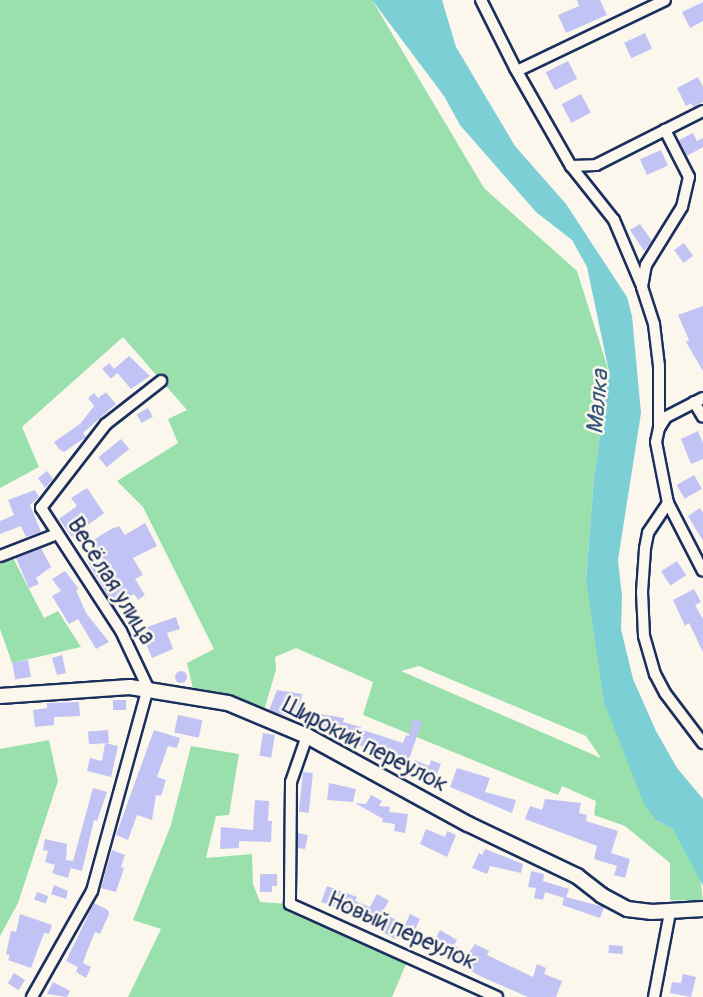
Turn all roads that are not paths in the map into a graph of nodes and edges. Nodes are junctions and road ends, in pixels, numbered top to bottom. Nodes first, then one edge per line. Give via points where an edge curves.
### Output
1 (481, 0) edge
2 (665, 0) edge
3 (517, 71) junction
4 (703, 111) edge
5 (665, 130) junction
6 (571, 166) junction
7 (642, 286) junction
8 (161, 381) dead end
9 (699, 400) edge
10 (703, 417) edge
11 (659, 428) junction
12 (668, 503) junction
13 (57, 534) junction
14 (0, 556) edge
15 (703, 571) edge
16 (148, 688) junction
17 (0, 696) edge
18 (307, 736) junction
19 (703, 743) edge
20 (696, 910) edge
21 (670, 912) junction
22 (32, 997) edge
23 (497, 997) edge
24 (654, 997) edge

1 - 3 street
2 - 3 street
3 - 6 street
4 - 5 street
5 - 6 street via 596,165
5 - 7 street via 689,177 682,207 646,264
6 - 7 street via 614,220
7 - 11 street via 654,324
8 - 13 street, Весёлая улица via 106,424 41,508
9 - 10 street
9 - 11 street via 666,416
11 - 12 street via 656,442
12 - 15 street
12 - 19 street via 648,533 645,549 644,636 665,693
13 - 14 street
13 - 16 street, Весёлая улица via 121,631
16 - 17 street, Широкий переулок
16 - 18 street, Широкий переулок via 228,703
16 - 22 street via 92,891
18 - 21 street, Широкий переулок via 468,824 577,876 627,909
18 - 23 street, Новый переулок via 291,782 290,904
20 - 21 street, Широкий переулок
21 - 24 street

